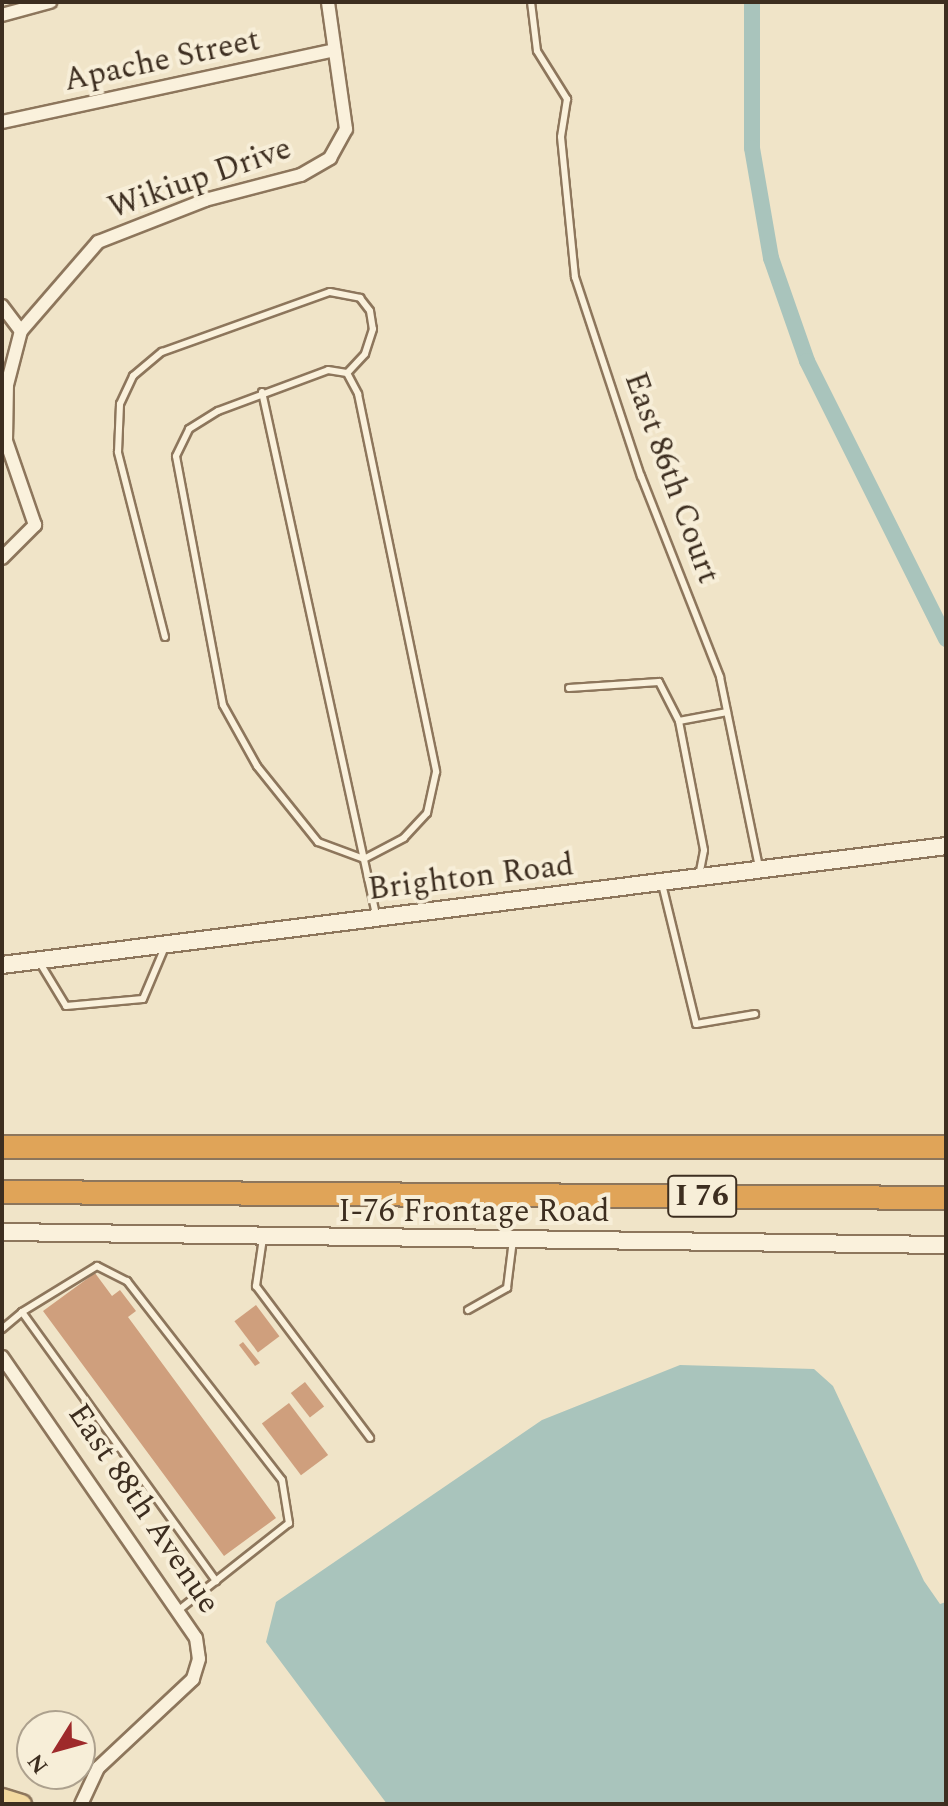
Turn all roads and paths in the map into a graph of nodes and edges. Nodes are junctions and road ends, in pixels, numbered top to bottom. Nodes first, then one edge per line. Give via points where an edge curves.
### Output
1 (50, 2) edge
2 (328, 2) edge
3 (531, 2) edge
4 (2, 15) edge
5 (334, 50) junction
6 (2, 122) edge
7 (2, 306) edge
8 (21, 331) junction
9 (347, 373) junction
10 (262, 392) junction
11 (4, 441) edge
12 (2, 558) edge
13 (165, 637) dead end
14 (569, 688) dead end
15 (727, 712) junction
16 (679, 721) junction
17 (946, 846) edge
18 (364, 859) junction
19 (760, 871) junction
20 (698, 879) junction
21 (662, 884) junction
22 (376, 915) junction
23 (166, 943) junction
24 (38, 961) junction
25 (2, 965) edge
26 (755, 1014) dead end
27 (2, 1134) edge
28 (73, 1145) junction
29 (2, 1147) edge
30 (946, 1147) edge
31 (3, 1192) edge
32 (946, 1198) edge
33 (2, 1232) edge
34 (263, 1238) junction
35 (513, 1240) junction
36 (946, 1245) edge
37 (468, 1310) dead end
38 (22, 1312) junction
39 (2, 1329) edge
40 (2, 1357) edge
41 (370, 1438) dead end
42 (216, 1581) junction
43 (180, 1609) junction
44 (2, 1798) edge
45 (22, 1804) edge
46 (81, 1804) edge

1 - 4 street
2 - 5 street, Wikiup Drive
3 - 15 lane, East 86th Court via 537,51 567,99 561,137 575,277 641,476 720,677
5 - 6 street, Apache Street
5 - 8 street, Wikiup Drive via 346,129 330,158 301,175 157,216 98,242
7 - 8 street
8 - 11 street, Wikiup Drive via 7,385
9 - 10 lane via 328,370
9 - 13 lane via 365,354 373,329 370,311 360,298 330,292 162,352 133,376 120,404 118,452
9 - 18 lane via 358,394 436,772 427,813 404,838
10 - 18 lane
10 - 18 lane via 189,429 178,443 216,687 235,731 288,808 318,842
11 - 12 street, Wikiup Drive via 35,525
14 - 16 lane via 659,682
15 - 16 lane
15 - 19 lane, East 86th Court
16 - 20 lane via 704,850
17 - 19 street, Brighton Road
18 - 22 lane
19 - 20 street, Brighton Road
20 - 21 street, Brighton Road
21 - 22 street, Brighton Road
21 - 26 lane via 696,1024
22 - 23 street, Brighton Road
23 - 24 street, Brighton Road
23 - 24 lane via 143,999 66,1006
24 - 25 street, Brighton Road
27 - 28 highway
28 - 29 highway, I 76
28 - 30 highway, I 76
31 - 32 highway, I 76
33 - 34 street, I-76 Frontage Road
34 - 35 street, I-76 Frontage Road
34 - 41 lane via 256,1286
35 - 36 street, I-76 Frontage Road
35 - 37 lane via 507,1288
38 - 39 lane
38 - 42 lane
38 - 42 lane via 97,1266 127,1281 282,1480 289,1523
40 - 43 street, East 88th Avenue
42 - 43 lane
43 - 46 street, East 88th Avenue via 196,1638 199,1659 193,1679 98,1768
44 - 45 main road

